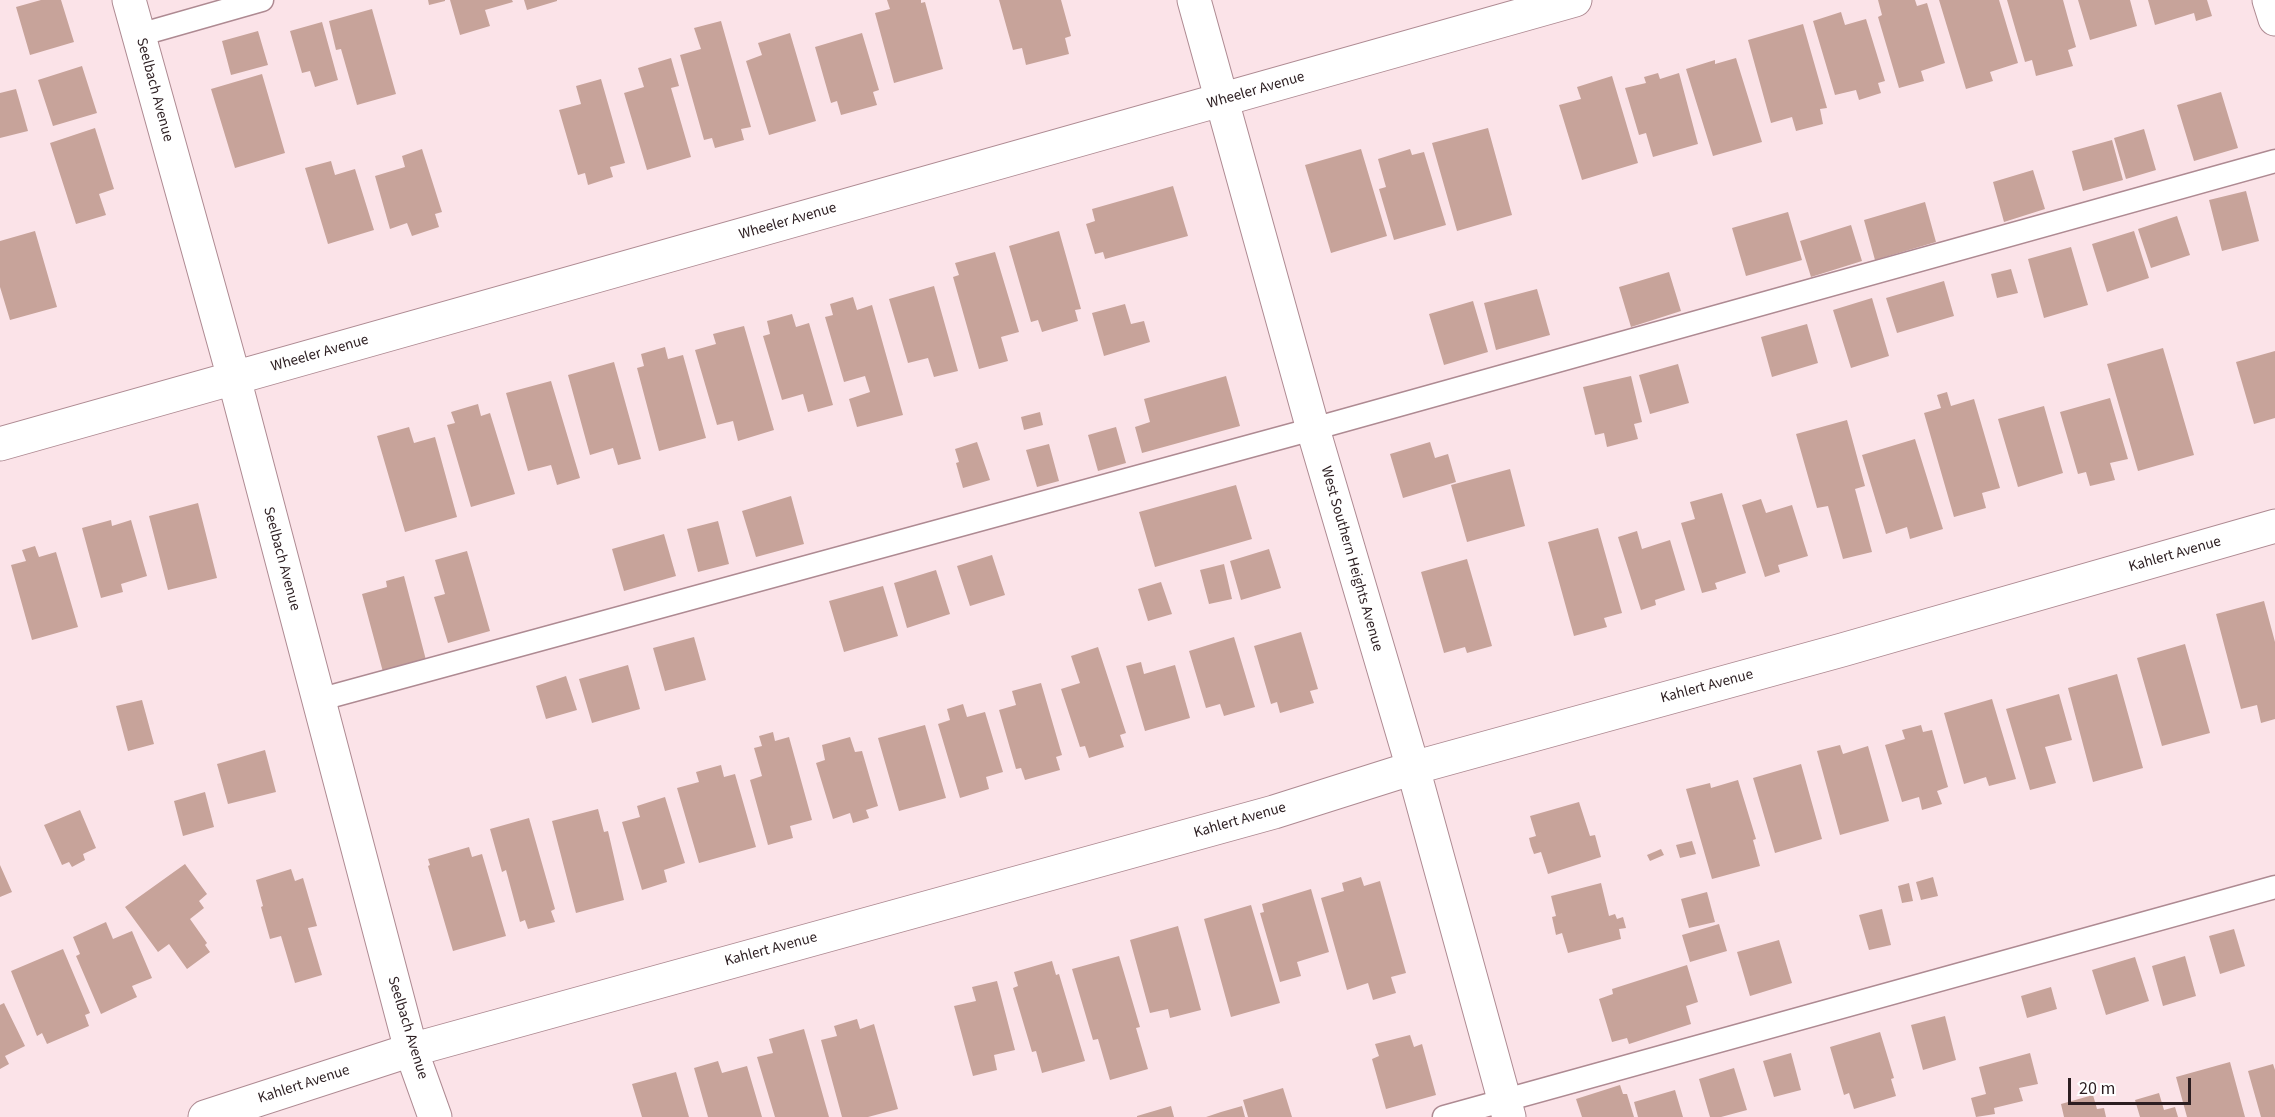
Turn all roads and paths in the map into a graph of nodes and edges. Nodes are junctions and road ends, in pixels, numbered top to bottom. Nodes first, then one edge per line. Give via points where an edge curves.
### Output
1 (129, 0) edge
2 (262, 0) edge
3 (1194, 0) edge
4 (1575, 0) edge
5 (2270, 0) edge
6 (2275, 19) edge
7 (139, 35) junction
8 (1222, 100) junction
9 (2275, 162) edge
10 (234, 378) junction
11 (1312, 429) junction
12 (0, 444) edge
13 (2275, 526) edge
14 (318, 700) junction
15 (1413, 768) junction
16 (2275, 887) edge
17 (411, 1050) junction
18 (1506, 1109) edge
19 (205, 1117) edge
20 (435, 1117) edge
21 (1444, 1117) edge

1 - 7 street, Seelbach Avenue
2 - 7 lane
3 - 8 street, West Southern Heights Avenue
4 - 8 street, Wheeler Avenue
5 - 6 street
7 - 10 street, Seelbach Avenue
8 - 10 street, Wheeler Avenue
8 - 11 street, West Southern Heights Avenue
9 - 11 lane
10 - 12 street, Wheeler Avenue
10 - 14 street, Seelbach Avenue
11 - 14 lane
11 - 15 street, West Southern Heights Avenue
13 - 15 street, Kahlert Avenue
14 - 17 street, Seelbach Avenue
15 - 17 street, Kahlert Avenue via 1262,815
15 - 18 street, West Southern Heights Avenue
16 - 18 lane
17 - 19 street, Kahlert Avenue
17 - 20 street, Seelbach Avenue
18 - 21 lane

